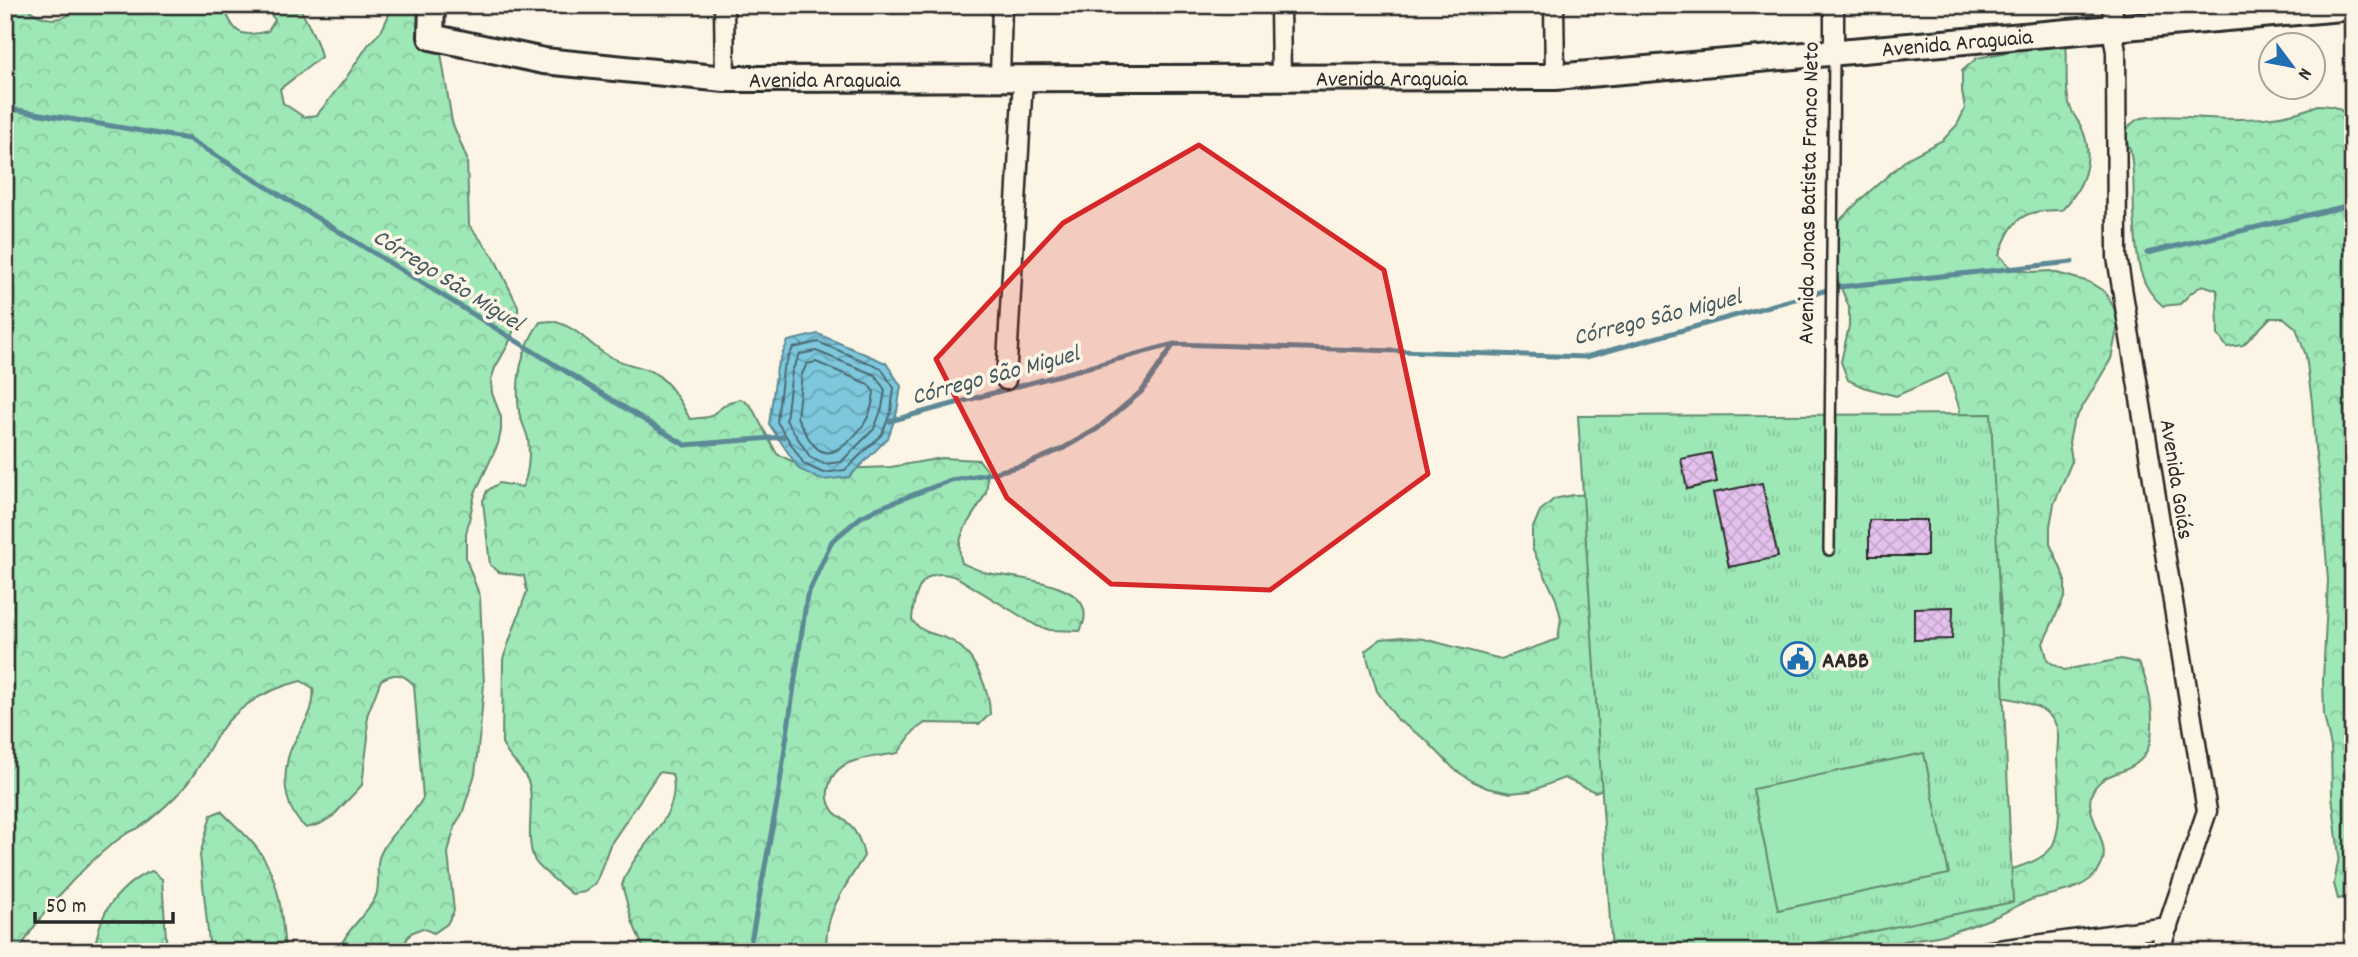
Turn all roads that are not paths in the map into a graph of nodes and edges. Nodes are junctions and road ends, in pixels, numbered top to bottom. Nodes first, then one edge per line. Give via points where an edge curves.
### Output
1 (432, 5) edge
2 (724, 5) edge
3 (1002, 5) edge
4 (1280, 5) edge
5 (1554, 5) edge
6 (1834, 5) edge
7 (2353, 7) edge
8 (2113, 17) edge
9 (1833, 53) junction
10 (1555, 77) junction
11 (1011, 78) junction
12 (1281, 78) junction
13 (725, 79) junction
14 (1006, 380) dead end
15 (1829, 550) dead end
16 (2168, 927) junction
17 (1984, 952) edge
18 (2160, 952) edge

1 - 13 street, Avenida Araguaia via 431,37 544,61
2 - 13 street
3 - 11 street
4 - 12 street
5 - 10 street
6 - 9 street, Avenida Jonas Batista Franco Neto
7 - 8 street, Avenida Araguaia
8 - 9 street, Avenida Araguaia
8 - 16 street, Avenida Goiás via 2117,257 2207,811
9 - 10 street, Avenida Araguaia
9 - 15 lane, Avenida Jonas Batista Franco Neto
10 - 12 street, Avenida Araguaia
11 - 12 street, Avenida Araguaia
11 - 13 street, Avenida Araguaia
11 - 14 street
16 - 17 street
16 - 18 street, Avenida Goiás

